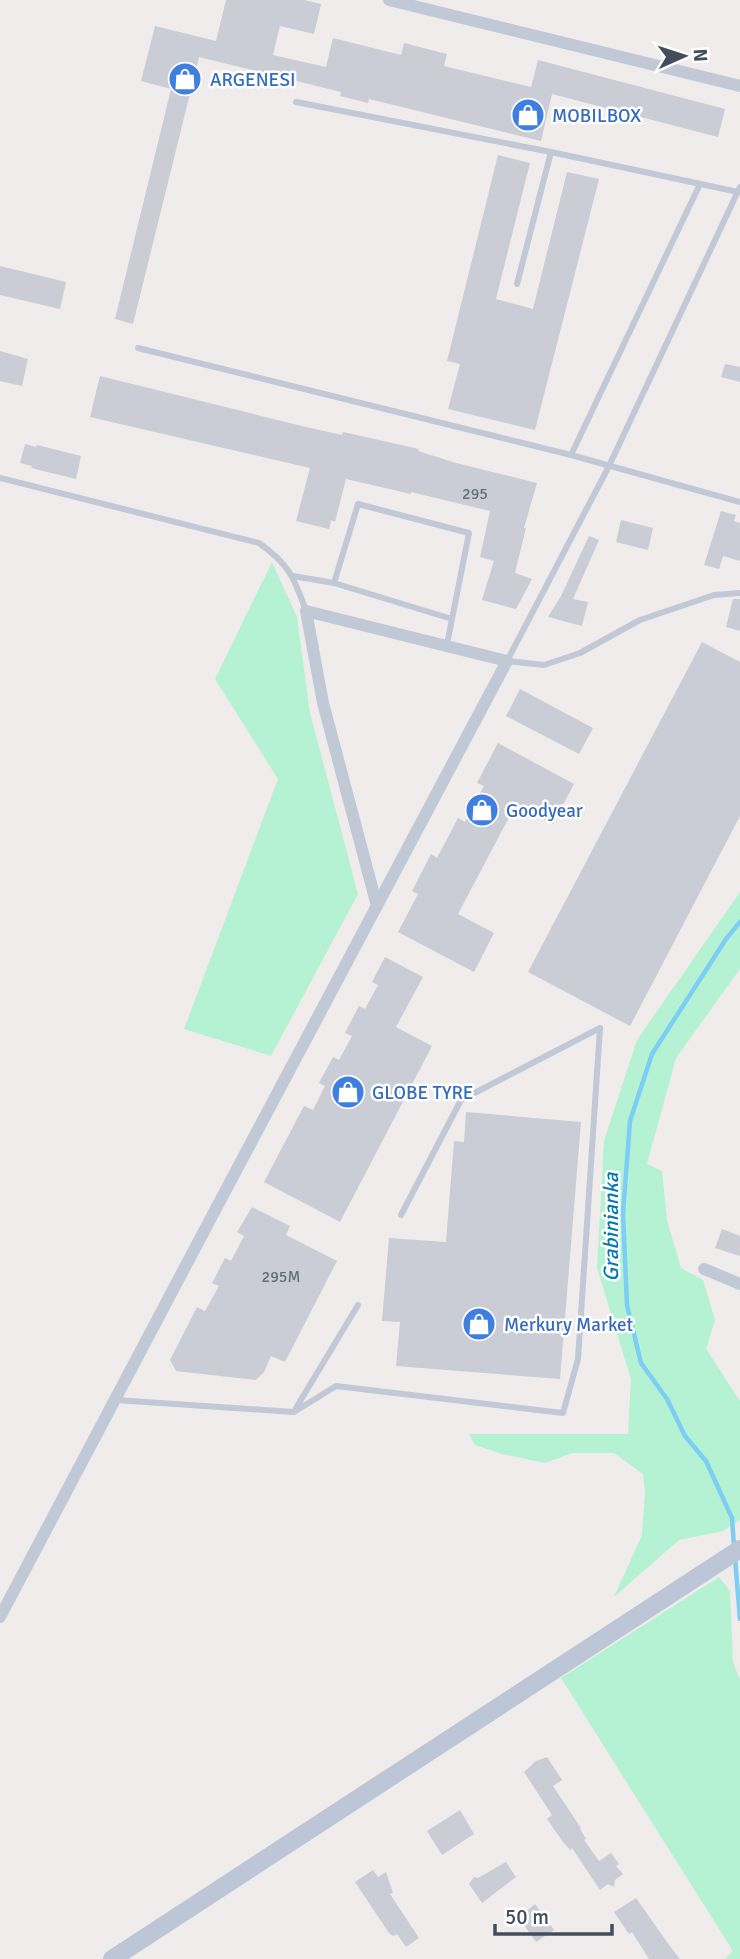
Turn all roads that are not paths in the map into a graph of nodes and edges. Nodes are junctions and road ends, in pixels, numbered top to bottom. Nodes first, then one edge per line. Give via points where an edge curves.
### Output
1 (389, 0) edge
2 (740, 86) edge
3 (296, 102) dead end
4 (551, 152) junction
5 (700, 184) junction
6 (739, 189) edge
7 (517, 284) dead end
8 (138, 348) dead end
9 (571, 455) junction
10 (609, 466) junction
11 (0, 478) edge
12 (740, 502) edge
13 (293, 576) junction
14 (334, 583) junction
15 (740, 593) edge
16 (306, 611) junction
17 (452, 619) junction
18 (447, 645) junction
19 (507, 660) junction
20 (377, 906) junction
21 (401, 1215) dead end
22 (704, 1269) dead end
23 (740, 1284) edge
24 (358, 1305) dead end
25 (114, 1400) junction
26 (294, 1412) junction
27 (740, 1549) edge
28 (0, 1617) edge
29 (112, 1959) edge

1 - 2 street
3 - 4 lane
4 - 5 lane
4 - 7 lane
5 - 6 lane
5 - 9 lane
6 - 10 lane
8 - 9 lane
9 - 10 lane
10 - 12 lane
10 - 19 lane
11 - 13 lane via 259,543 279,557
13 - 14 lane
13 - 16 lane
14 - 17 lane
14 - 17 lane via 358,504 469,533
15 - 19 lane via 714,595 640,620 580,653 544,665
16 - 18 street
16 - 20 street via 323,703
17 - 18 lane
18 - 19 street
19 - 20 street
20 - 25 street
21 - 26 lane via 461,1100 600,1028 578,1359 563,1413 336,1386
22 - 23 street
24 - 26 lane
25 - 26 lane
25 - 28 street
27 - 29 street

